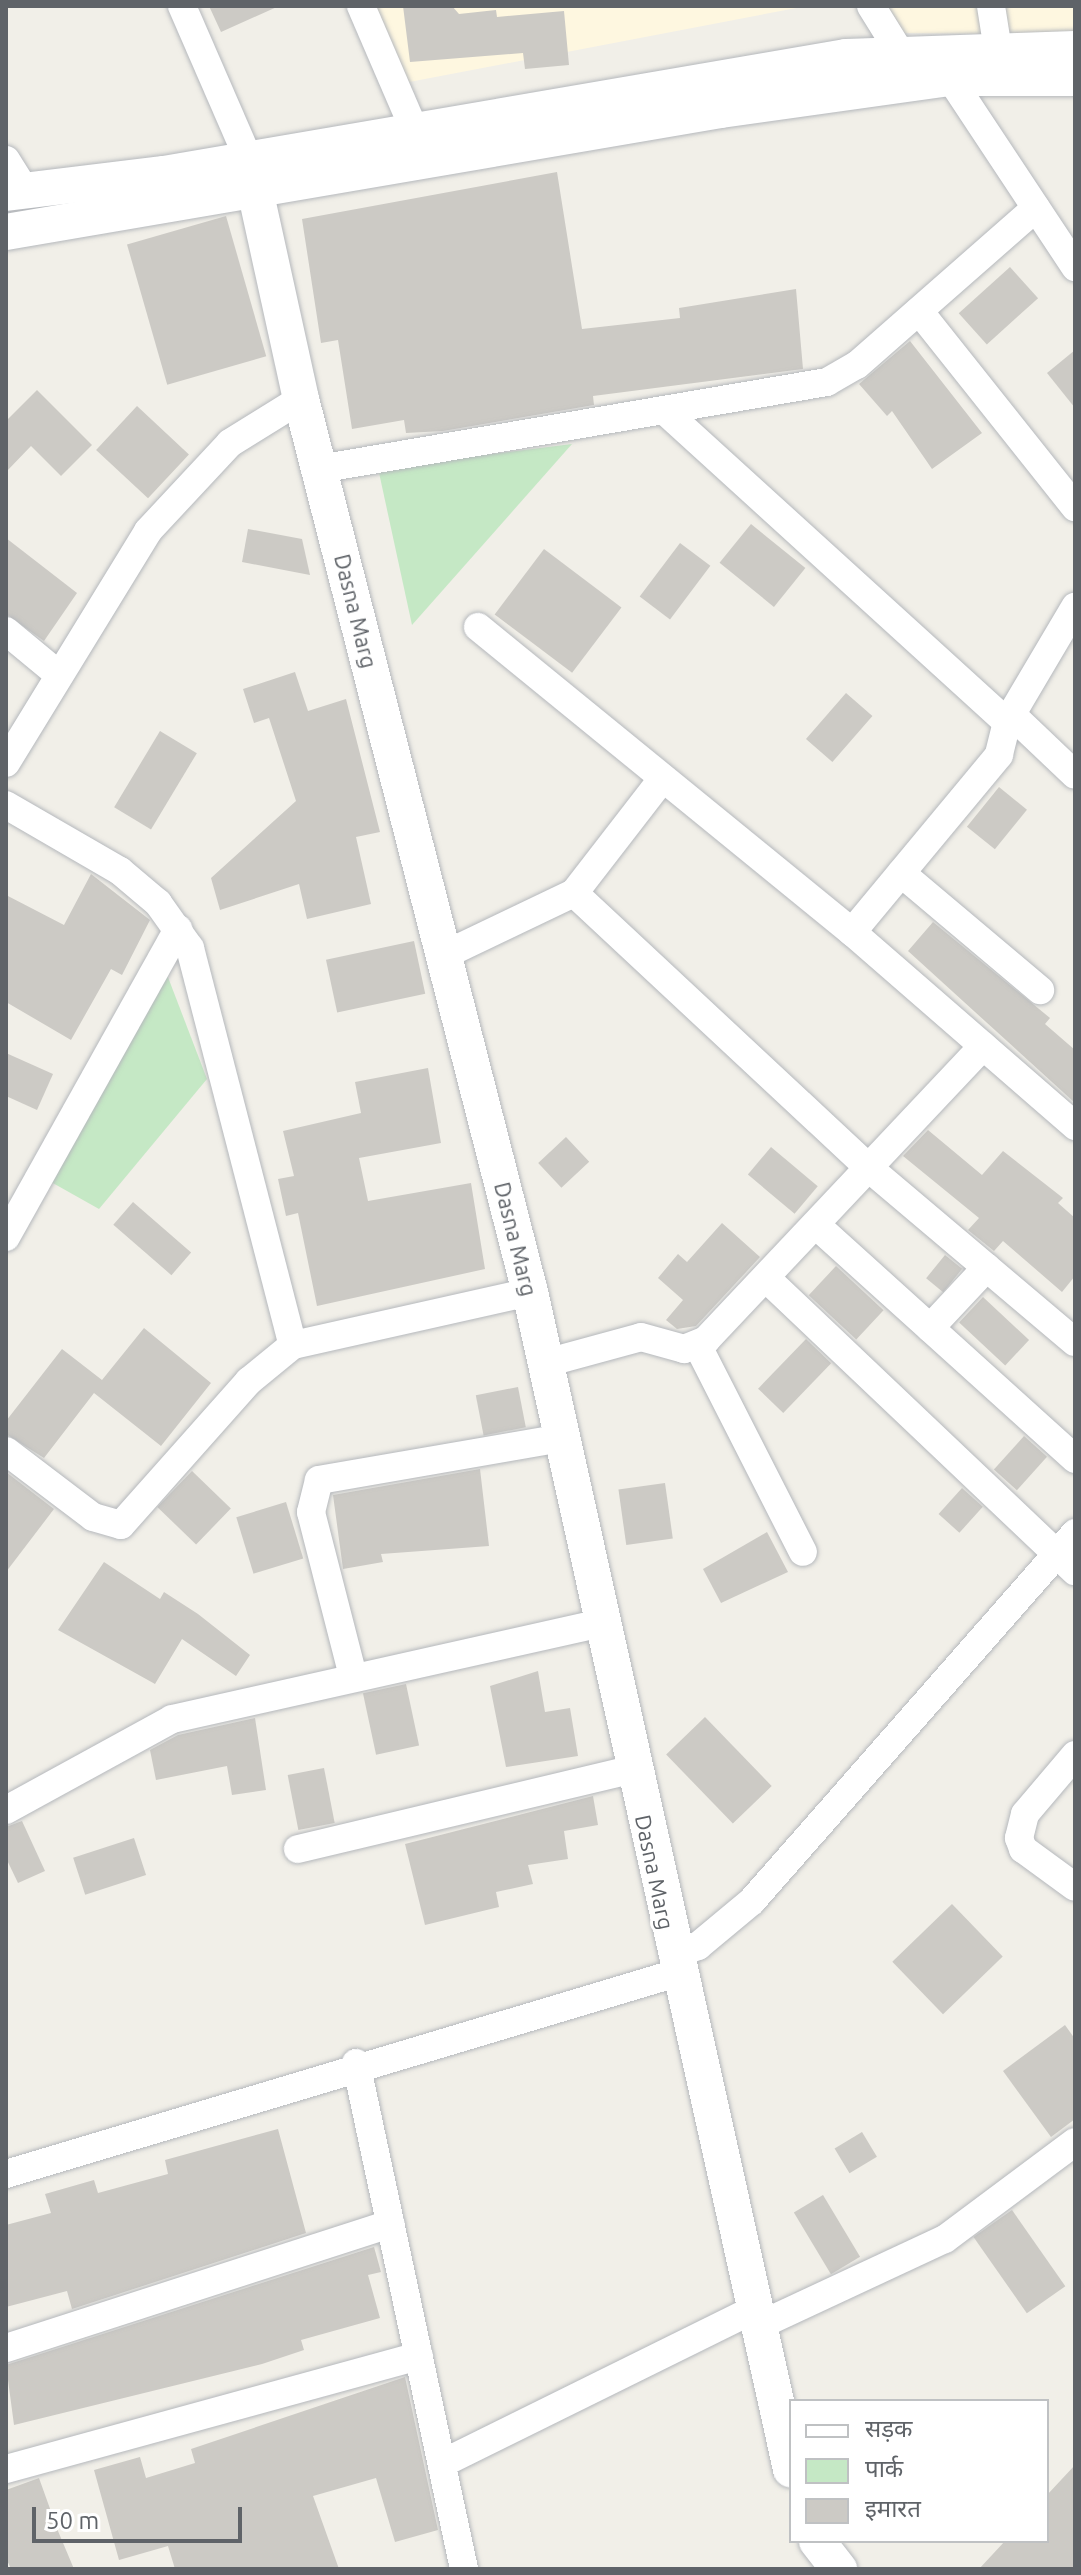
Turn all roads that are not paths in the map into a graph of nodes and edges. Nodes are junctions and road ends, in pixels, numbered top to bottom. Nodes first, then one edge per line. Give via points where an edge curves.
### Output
1 (182, 6) edge
2 (361, 6) edge
3 (871, 6) edge
4 (991, 6) edge
5 (1075, 49) edge
6 (998, 50) junction
7 (899, 51) junction
8 (950, 78) junction
9 (1075, 78) edge
10 (414, 129) junction
11 (6, 160) edge
12 (251, 172) junction
13 (16, 192) edge
14 (1036, 208) junction
15 (6, 232) edge
16 (1075, 267) edge
17 (919, 311) junction
18 (301, 399) junction
19 (667, 413) junction
20 (319, 469) junction
21 (1075, 507) edge
22 (1075, 607) edge
23 (478, 627) dead end
24 (6, 631) edge
25 (58, 674) junction
26 (1009, 718) junction
27 (6, 763) edge
28 (1075, 775) edge
29 (663, 778) junction
30 (6, 805) edge
31 (901, 873) junction
32 (574, 893) junction
33 (178, 929) junction
34 (852, 932) junction
35 (444, 955) junction
36 (1040, 990) dead end
37 (983, 1046) junction
38 (1075, 1126) edge
39 (870, 1169) junction
40 (816, 1225) junction
41 (6, 1237) edge
42 (987, 1267) junction
43 (766, 1278) junction
44 (530, 1292) junction
45 (930, 1328) junction
46 (1075, 1342) edge
47 (293, 1345) junction
48 (698, 1346) junction
49 (546, 1363) junction
50 (562, 1438) junction
51 (6, 1451) edge
52 (1075, 1459) edge
53 (803, 1552) dead end
54 (1069, 1552) edge
55 (602, 1623) junction
56 (353, 1676) junction
57 (1075, 1755) edge
58 (633, 1769) junction
59 (6, 1810) edge
60 (298, 1849) dead end
61 (1075, 1887) edge
62 (676, 1964) junction
63 (356, 2063) junction
64 (1075, 2142) edge
65 (6, 2174) edge
66 (391, 2224) junction
67 (754, 2319) junction
68 (6, 2348) edge
69 (419, 2356) junction
70 (789, 2461) edge
71 (443, 2463) junction
72 (6, 2469) edge
73 (819, 2543) edge
74 (464, 2569) edge
75 (839, 2569) edge

1 - 12 street
2 - 10 street
3 - 7 street
4 - 6 street
5 - 6 street
6 - 7 street
7 - 10 street
8 - 9 street
8 - 12 street
8 - 14 street
10 - 12 street
11 - 13 street
12 - 13 street
12 - 15 street
12 - 18 street, Dasna Marg
14 - 16 street
14 - 17 street
17 - 19 street via 827,382
17 - 21 street
18 - 20 street, Dasna Marg
18 - 25 street via 230,443 195,477 148,531
19 - 20 street
19 - 26 street
20 - 35 street, Dasna Marg
22 - 26 street
23 - 29 street
24 - 25 street
25 - 27 street
26 - 28 street
26 - 31 street via 999,755
29 - 32 street
29 - 34 street
30 - 33 street via 120,871
31 - 34 street
31 - 36 street
32 - 35 street
32 - 39 street
33 - 41 street
33 - 47 street via 207,1002
34 - 37 street
35 - 44 street, Dasna Marg
37 - 38 street
37 - 39 street
39 - 40 street
39 - 42 street
40 - 43 street
40 - 45 street
42 - 45 street
42 - 46 street
43 - 48 street
43 - 54 street
44 - 47 street
44 - 49 street, Dasna Marg
45 - 52 street
47 - 51 street via 249,1381 121,1525 93,1517
48 - 49 street via 641,1337
48 - 53 street
49 - 50 street, Dasna Marg
50 - 55 street, Dasna Marg
50 - 56 street via 319,1480 311,1512
54 - 62 street via 752,1901
55 - 56 street
55 - 58 street, Dasna Marg
56 - 59 street via 172,1719
57 - 61 street via 1025,1814 1019,1838 1023,1849
58 - 60 street
58 - 62 street, Dasna Marg
62 - 63 street
62 - 67 street, Dasna Marg
63 - 65 street
63 - 66 street
64 - 67 street via 945,2239
66 - 68 street
66 - 69 street
67 - 70 street, Dasna Marg
67 - 71 street
69 - 71 street
69 - 72 street
71 - 74 street
73 - 75 street

